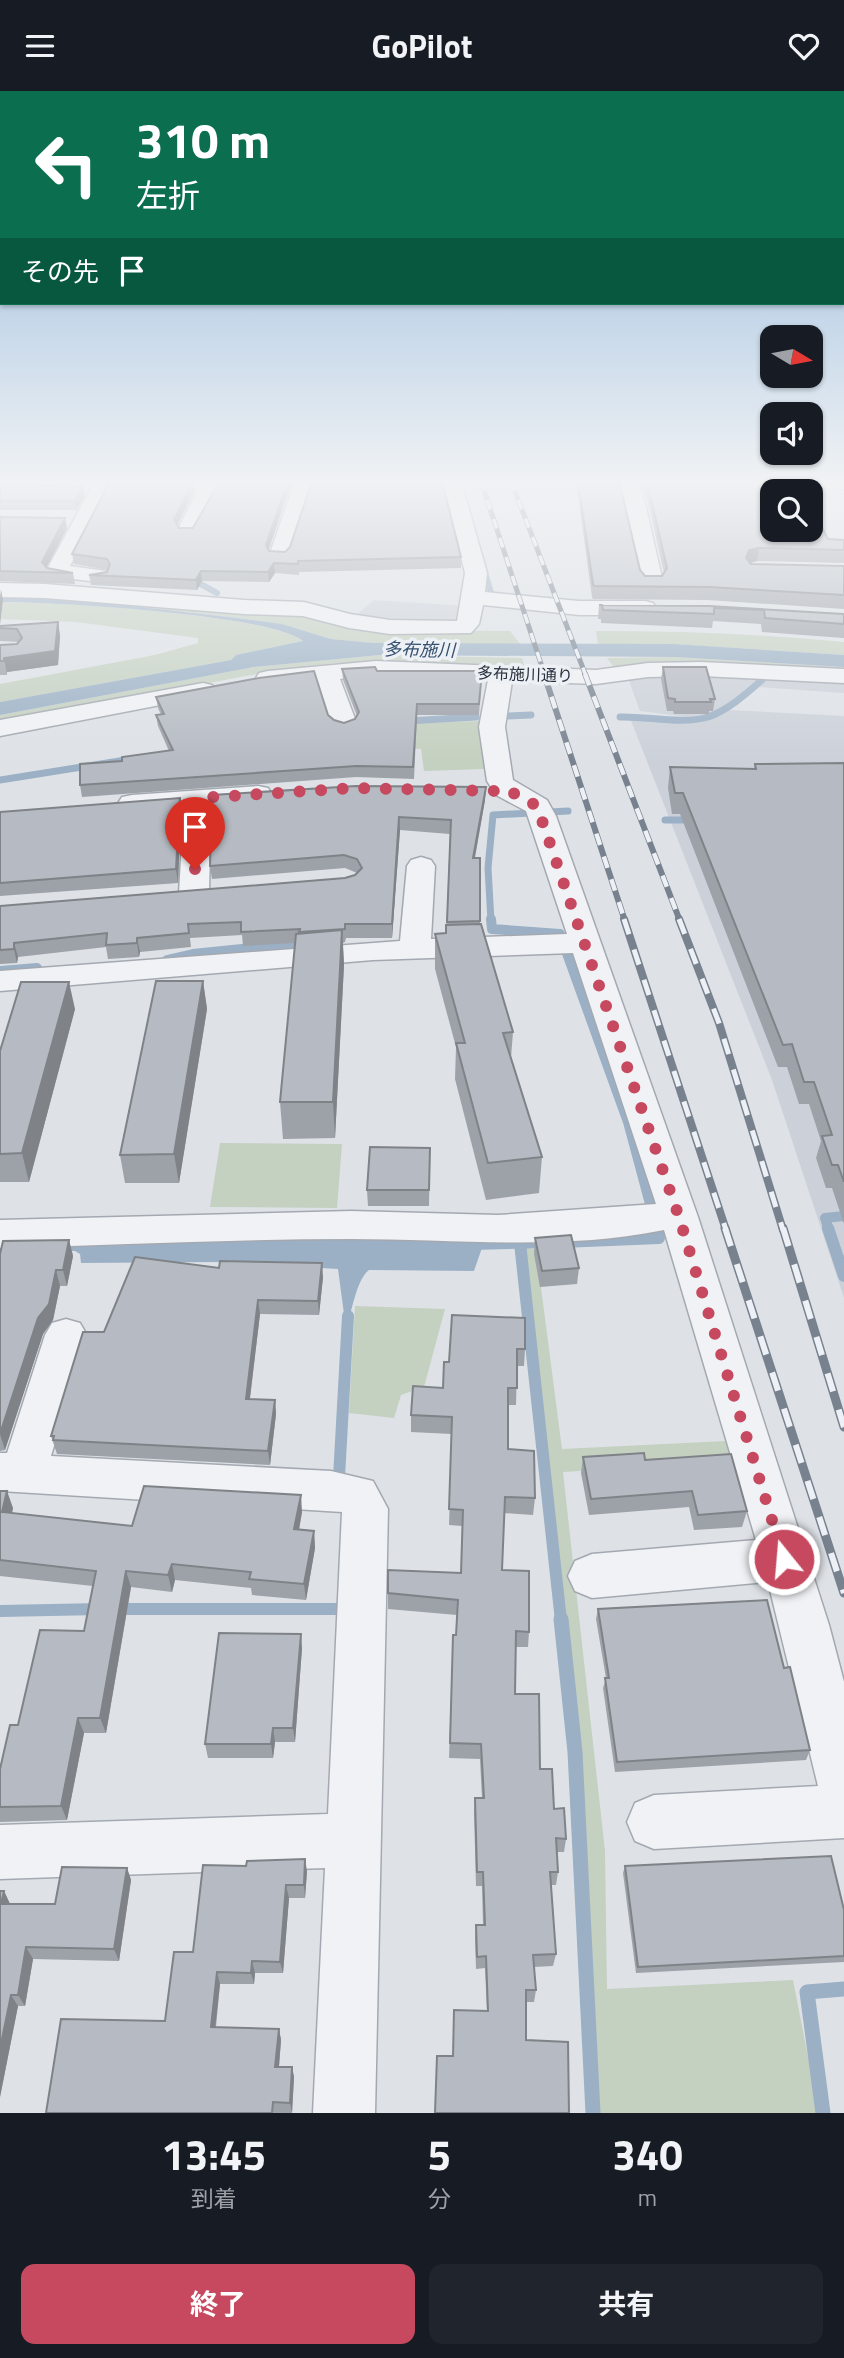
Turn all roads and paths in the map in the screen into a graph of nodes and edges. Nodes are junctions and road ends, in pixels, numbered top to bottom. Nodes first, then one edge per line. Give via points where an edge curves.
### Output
1 (93, 575) edge
2 (475, 575) edge
3 (651, 575) edge
4 (98, 576) edge
5 (652, 582) edge
6 (0, 590) edge
7 (474, 597) junction
8 (672, 609) edge
9 (326, 671) junction
10 (501, 675) junction
11 (844, 676) edge
12 (344, 723) edge
13 (0, 728) edge
14 (506, 789) junction
15 (479, 791) edge
16 (277, 793) edge
17 (198, 798) junction
18 (106, 805) edge
19 (421, 866) dead end
20 (194, 893) edge
21 (570, 943) junction
22 (415, 950) junction
23 (0, 981) edge
24 (661, 1218) junction
25 (0, 1234) edge
26 (66, 1335) dead end
27 (11, 1473) edge
28 (784, 1559) junction
29 (592, 1576) dead end
30 (844, 1784) edge
31 (844, 1811) edge
32 (654, 1822) dead end
33 (336, 1841) junction
34 (0, 1852) edge
35 (344, 2113) edge

1 - 4 street
2 - 7 street
3 - 5 street
6 - 7 street via 276,606 390,627 463,628
7 - 8 street via 591,609
9 - 10 street, 多布施川通り via 376,668
9 - 12 street
9 - 13 street, 多布施川通り
10 - 11 street, 多布施川通り via 596,677 701,669
10 - 14 street via 492,727 500,781
14 - 15 street
14 - 21 street via 539,811
16 - 17 street
17 - 18 street
17 - 20 street
19 - 22 street
21 - 22 street
21 - 24 street
22 - 23 street
24 - 25 street via 498,1229 351,1225
24 - 28 street
26 - 27 street
27 - 33 street via 344,1493 365,1509
28 - 29 street
28 - 30 street
31 - 32 street
33 - 34 street
33 - 35 street

